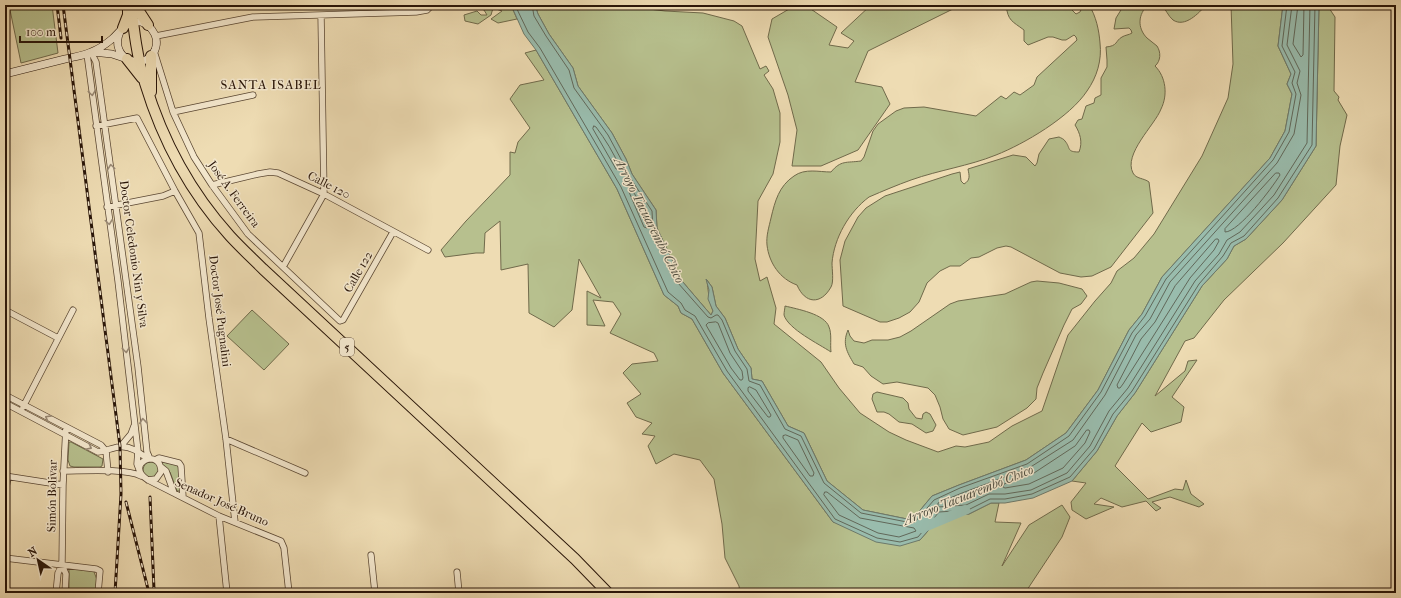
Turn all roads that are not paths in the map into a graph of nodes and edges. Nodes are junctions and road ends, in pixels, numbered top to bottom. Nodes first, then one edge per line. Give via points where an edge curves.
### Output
1 (130, 5) edge
2 (135, 5) edge
3 (432, 5) edge
4 (321, 15) junction
5 (133, 22) junction
6 (148, 25) junction
7 (121, 30) junction
8 (156, 36) junction
9 (89, 53) junction
10 (153, 53) junction
11 (126, 58) junction
12 (140, 62) junction
13 (5, 74) edge
14 (145, 82) junction
15 (252, 95) dead end
16 (151, 102) junction
17 (173, 112) junction
18 (104, 124) junction
19 (96, 126) junction
20 (212, 185) junction
21 (175, 191) junction
22 (324, 194) junction
23 (116, 205) junction
24 (107, 207) junction
25 (393, 232) junction
26 (428, 250) dead end
27 (283, 267) junction
28 (126, 279) junction
29 (118, 281) junction
30 (5, 310) edge
31 (73, 310) dead end
32 (340, 321) joint
33 (58, 338) junction
34 (138, 367) junction
35 (129, 368) junction
36 (5, 395) edge
37 (5, 403) edge
38 (24, 405) junction
39 (21, 411) junction
40 (134, 424) junction
41 (66, 427) junction
42 (65, 435) junction
43 (226, 439) junction
44 (121, 446) junction
45 (106, 451) junction
46 (138, 451) junction
47 (151, 459) junction
48 (161, 467) junction
49 (64, 471) junction
50 (108, 472) junction
51 (305, 473) dead end
52 (141, 474) junction
53 (6, 477) edge
54 (148, 480) junction
55 (63, 485) junction
56 (174, 493) junction
57 (5, 494) edge
58 (183, 497) junction
59 (219, 516) junction
60 (235, 522) junction
61 (371, 555) dead end
62 (5, 558) edge
63 (62, 566) junction
64 (457, 572) dead end
65 (56, 593) edge
66 (65, 593) edge
67 (98, 593) edge
68 (227, 593) edge
69 (289, 593) edge
70 (375, 593) edge
71 (459, 593) edge
72 (608, 593) edge

1 - 5 highway, 5
1 - 7 highway
2 - 6 highway
3 - 4 street via 427,10 416,12
4 - 8 street via 253,17
4 - 22 street
5 - 6 street
5 - 7 street
5 - 12 highway, 5
6 - 8 street
7 - 9 street via 107,43
7 - 11 street via 117,46
8 - 10 street
9 - 11 street via 112,54
9 - 13 street
9 - 18 street, Doctor Celedonio Nin y Silva via 96,62
9 -> 19 street, Doctor Celedonio Nin y Silva
10 - 12 street
10 - 16 highway
10 - 17 street, José A. Ferreira
11 - 12 street
11 - 14 highway
12 - 14 highway, 5
14 - 16 highway, 5
15 - 17 street
16 - 72 highway, 5 via 166,138 190,182 229,236 575,558
17 - 20 street, José A. Ferreira via 194,157
18 - 19 street
18 - 21 street, Doctor José Pugnalini via 136,118
23 -> 18 street, Doctor Celedonio Nin y Silva
19 - 24 street, Doctor Celedonio Nin y Silva
20 - 22 street, Calle 120 via 270,172 278,173
20 - 27 street, José A. Ferreira via 248,234
21 - 23 street via 163,196
21 - 43 street, Doctor José Pugnalini via 199,233
22 - 25 street, Calle 120
22 - 27 street
23 - 24 street
23 - 28 street, Doctor Celedonio Nin y Silva
24 -> 29 street, Doctor Celedonio Nin y Silva
25 - 26 street, Calle 120
25 - 32 street, Calle 122 via 344,320
27 - 32 street, José A. Ferreira
28 - 29 street
28 - 34 street, Doctor Celedonio Nin y Silva
29 -> 35 street, Doctor Celedonio Nin y Silva
30 - 33 street
31 - 33 street
33 - 38 street
34 - 35 street
47 -> 34 street, Doctor Celedonio Nin y Silva via 147,452 142,422
35 - 40 street, Doctor Celedonio Nin y Silva
36 - 38 street
37 - 39 street
38 - 39 street
41 -> 38 street
39 - 42 street
40 - 44 street via 131,434
40 - 46 street, Doctor Celedonio Nin y Silva
41 - 42 street, Simón Bolivar
41 - 45 street via 101,445
42 -> 45 street via 98,452
42 - 49 street, Simón Bolivar
43 - 51 street
43 - 60 street, Doctor José Pugnalini
44 - 45 street
44 - 46 street
45 - 50 street
46 - 47 street
46 - 52 street, Doctor Celedonio Nin y Silva via 137,464
47 - 48 street
47 - 52 street via 142,462
47 - 58 street via 159,458 179,463
48 - 54 street via 158,477
48 - 56 street via 166,471
49 - 50 street
49 - 55 street, Simón Bolivar
50 - 52 street
52 - 54 street
53 - 55 street
53 - 57 street
54 - 56 street, Senador José Bruno
55 - 63 street, Simón Bolivar
56 - 58 street, Senador José Bruno
58 - 59 street, Senador José Bruno
59 - 60 street, Senador José Bruno
59 - 68 street
60 - 69 street, Senador José Bruno via 281,541
61 - 70 street
62 - 63 street
63 - 65 street, Simón Bolivar via 58,573
63 - 66 street, Simón Bolivar via 66,574
63 - 67 street via 99,570
64 - 71 street

